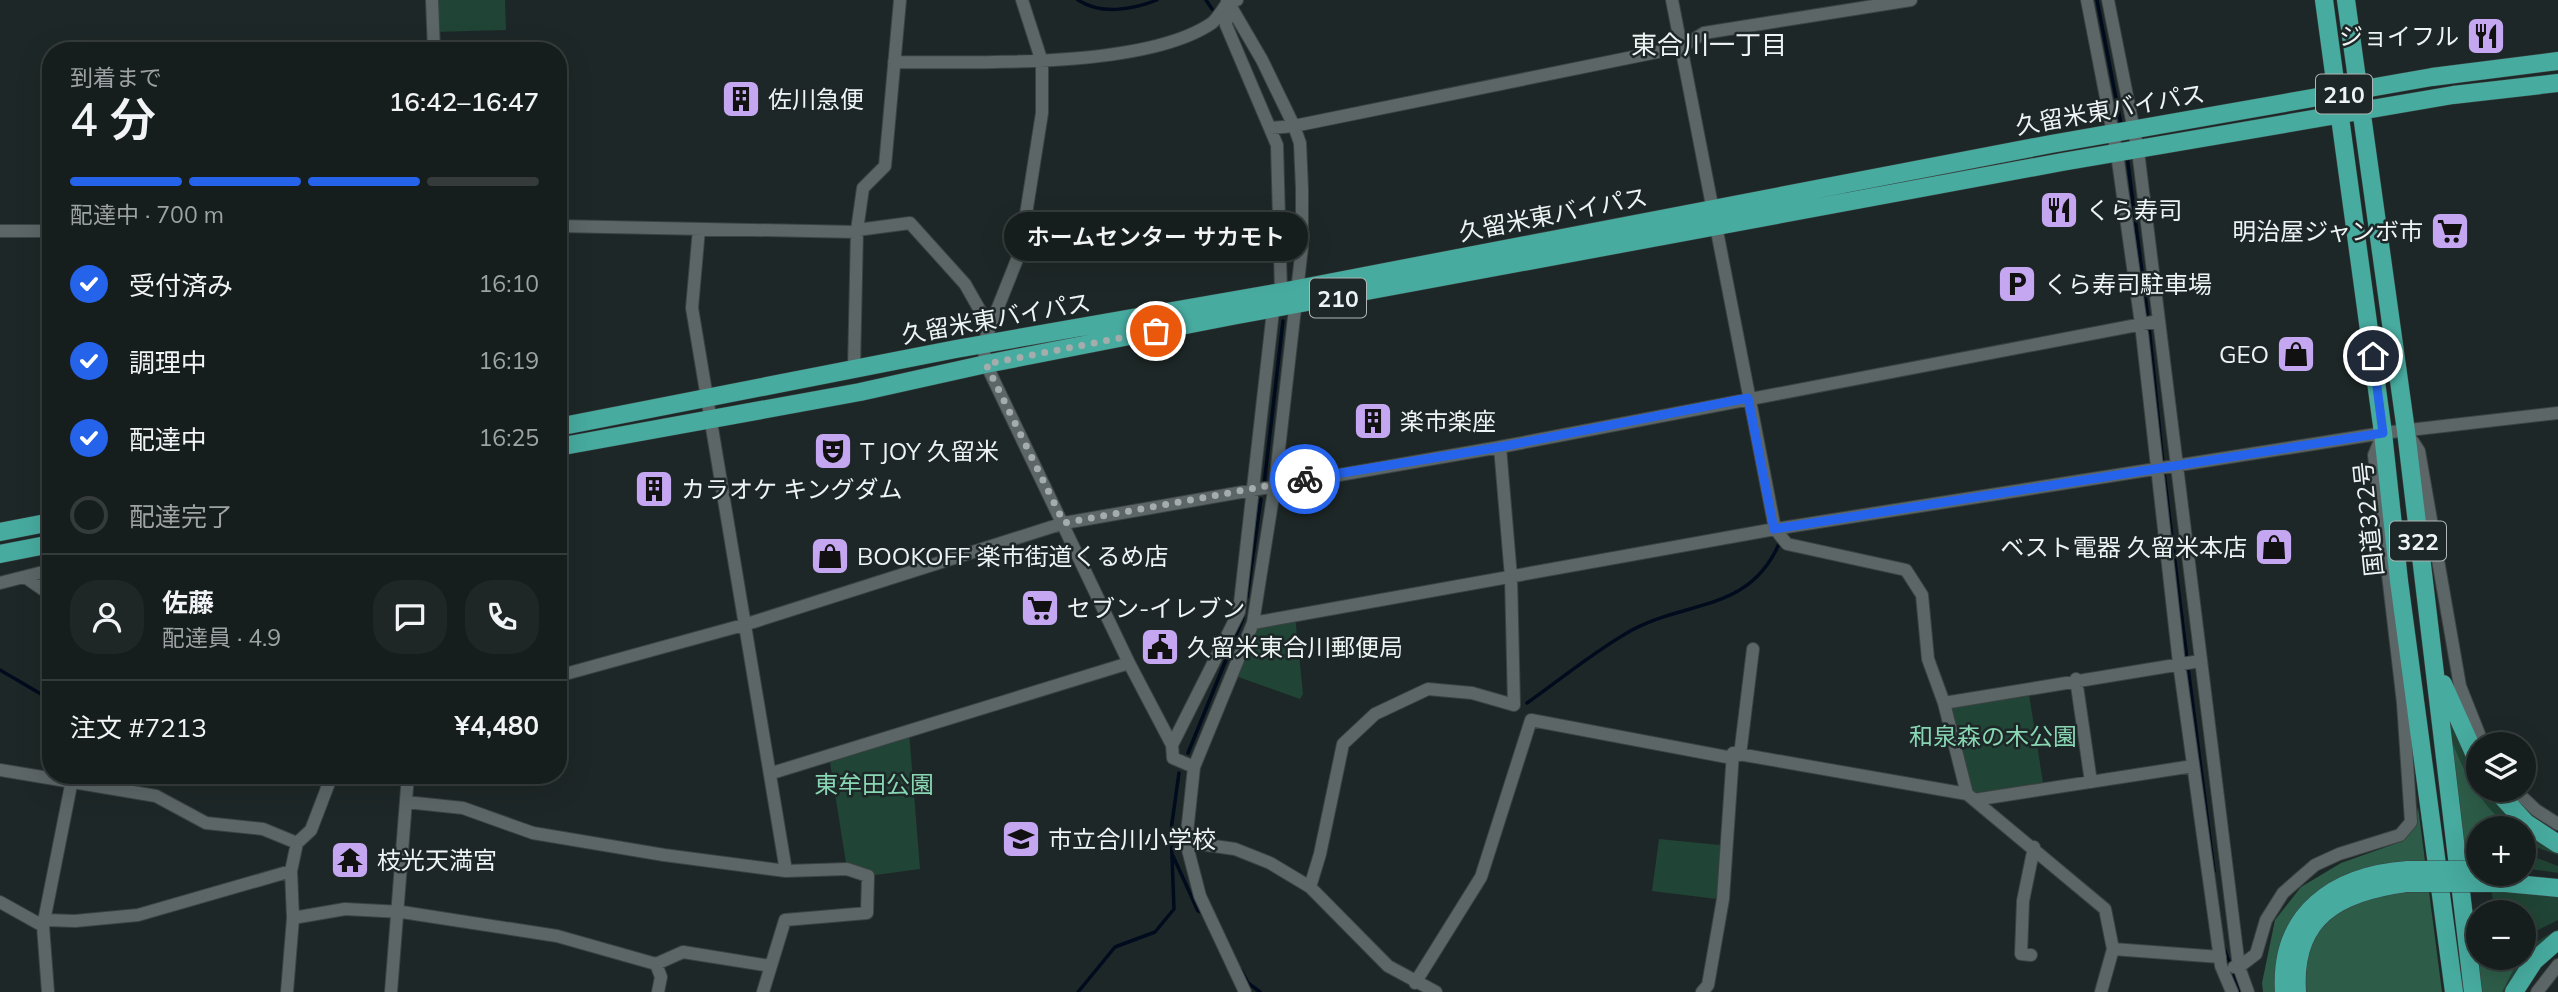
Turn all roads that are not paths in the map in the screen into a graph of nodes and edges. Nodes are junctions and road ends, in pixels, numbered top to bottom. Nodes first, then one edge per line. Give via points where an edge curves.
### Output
1 (432, 0) edge
2 (900, 0) edge
3 (1022, 0) edge
4 (1672, 0) edge
5 (1911, 0) edge
6 (2087, 0) edge
7 (2108, 0) edge
8 (2324, 0) edge
9 (2346, 0) edge
10 (1231, 1) edge
11 (1845, 6) edge
12 (434, 42) edge
13 (1682, 47) junction
14 (2558, 61) edge
15 (894, 62) junction
16 (1042, 62) junction
17 (2558, 83) edge
18 (2359, 90) junction
19 (2337, 96) junction
20 (2363, 109) junction
21 (2340, 114) junction
22 (1294, 126) junction
23 (1271, 127) junction
24 (2123, 133) junction
25 (2127, 152) junction
26 (1716, 217) junction
27 (567, 226) edge
28 (699, 229) junction
29 (0, 231) edge
30 (42, 231) edge
31 (857, 231) junction
32 (1289, 290) junction
33 (1294, 307) junction
34 (1273, 311) junction
35 (2158, 321) junction
36 (2141, 324) junction
37 (987, 337) junction
38 (986, 364) junction
39 (854, 369) junction
40 (707, 397) junction
41 (1748, 398) junction
42 (2558, 413) edge
43 (710, 417) junction
44 (567, 425) edge
45 (2406, 431) junction
46 (2383, 433) junction
47 (567, 445) edge
48 (1500, 447) junction
49 (2157, 467) junction
50 (2175, 467) junction
51 (1275, 484) junction
52 (1254, 490) junction
53 (1064, 523) junction
54 (42, 524) edge
55 (1774, 529) junction
56 (0, 532) edge
57 (42, 546) edge
58 (0, 554) edge
59 (42, 573) edge
60 (1511, 577) junction
61 (25, 578) junction
62 (0, 583) edge
63 (42, 589) edge
64 (1253, 622) junction
65 (747, 624) junction
66 (2430, 633) junction
67 (1753, 649) dead end
68 (2200, 661) junction
69 (1129, 663) junction
70 (2179, 663) junction
71 (567, 674) edge
72 (2076, 679) junction
73 (1944, 703) junction
74 (1514, 705) junction
75 (1531, 720) junction
76 (2478, 732) edge
77 (2466, 737) edge
78 (1172, 745) junction
79 (1736, 757) junction
80 (2193, 766) junction
81 (1194, 767) junction
82 (0, 771) edge
83 (772, 773) junction
84 (42, 779) edge
85 (2091, 782) junction
86 (66, 784) edge
87 (329, 784) edge
88 (407, 784) edge
89 (71, 785) junction
90 (1971, 797) junction
91 (406, 802) junction
92 (2507, 802) edge
93 (2528, 802) edge
94 (2558, 824) edge
95 (1186, 842) junction
96 (297, 843) junction
97 (2558, 844) edge
98 (2034, 847) junction
99 (291, 871) junction
100 (786, 871) junction
101 (2466, 871) edge
102 (2536, 874) edge
103 (2407, 876) junction
104 (2558, 877) edge
105 (1310, 887) junction
106 (2558, 888) edge
107 (0, 902) edge
108 (396, 911) junction
109 (293, 918) junction
110 (45, 923) junction
111 (2558, 940) edge
112 (2447, 944) junction
113 (2113, 949) junction
114 (2031, 956) dead end
115 (2221, 962) junction
116 (656, 964) junction
117 (2558, 965) edge
118 (769, 966) junction
119 (2239, 967) junction
120 (1415, 983) junction
121 (48, 992) edge
122 (287, 992) edge
123 (391, 992) edge
124 (658, 992) edge
125 (763, 992) edge
126 (1245, 992) edge
127 (1436, 992) edge
128 (1702, 992) edge
129 (2101, 992) edge
130 (2232, 992) edge
131 (2248, 992) edge
132 (2284, 992) edge
133 (2297, 992) edge
134 (2446, 992) edge
135 (2454, 992) edge
136 (2473, 992) edge
137 (2514, 992) edge
138 (2537, 992) edge

1 - 12 street
2 - 15 street
3 - 16 street
4 - 13 street
5 - 11 street
6 - 24 street
7 - 24 street
8 - 19 highway, 国道322号 / 322
9 - 18 highway, 国道322号 / 322
10 - 16 street via 1216,18 1169,41
10 - 22 street
10 - 23 street via 1226,25
11 - 13 street via 1704,33
13 - 22 street
13 - 26 street
14 - 18 highway, 久留米東バイパス / 210
15 - 16 street
15 - 31 street via 885,166 863,188
16 - 37 street via 1042,113 1020,252
17 - 20 highway, 久留米東バイパス / 210
18 - 19 highway, 久留米東バイパス / 210
18 - 20 highway, 国道322号 / 322
19 - 21 highway, 国道322号 / 322
19 - 24 highway, 久留米東バイパス / 210
20 - 21 highway, 久留米東バイパス / 210
20 - 45 highway, 国道322号 / 322
21 - 25 highway, 久留米東バイパス / 210
21 - 46 highway, 国道322号 / 322
22 - 23 street
22 - 32 street via 1300,143 1302,247
23 - 32 street via 1277,145
24 - 25 street
24 - 25 street
24 - 26 highway, 久留米東バイパス / 210
25 - 26 highway, 久留米東バイパス / 210
25 - 35 street
25 - 36 street
26 - 32 highway, 久留米東バイパス / 210
26 - 33 highway, 久留米東バイパス / 210
26 - 41 street
27 - 28 street
28 - 31 street
28 - 40 street via 692,308
29 - 30 street
31 - 37 street via 910,223 965,284
31 - 39 street
32 - 33 street
32 - 34 street
32 - 37 highway, 久留米東バイパス / 210
33 - 34 highway, 久留米東バイパス / 210
33 - 51 street
34 - 38 highway, 久留米東バイパス / 210
34 - 52 street
35 - 36 street
35 - 50 street
36 - 41 street
36 - 49 street
37 - 38 street
37 - 39 highway, 久留米東バイパス / 210
38 - 43 highway, 久留米東バイパス / 210 via 860,392
38 - 53 street
39 - 40 highway, 久留米東バイパス / 210
40 - 43 street
40 - 44 highway, 久留米東バイパス / 210
41 - 48 street
41 - 55 street
42 - 45 street
43 - 47 highway, 久留米東バイパス / 210
43 - 65 street
45 - 46 street
45 - 66 highway, 国道322号 / 322
45 - 76 street via 2419,451 2460,686
46 - 50 street
46 - 112 highway, 国道322号 / 322
46 - 119 street via 2374,455 2403,703 2410,822 2400,835 2315,865 2283,893 2266,920 2256,954
48 - 51 street
48 - 60 street
49 - 50 street
49 - 55 street
49 - 70 street
50 - 68 street
51 - 52 street
51 - 64 street
52 - 53 street
52 - 78 street via 1239,612
53 - 65 street
53 - 69 street
54 - 56 highway
55 - 60 street
55 - 73 street via 1787,544 1906,570 1922,595 1928,659
57 - 58 highway
59 - 61 street
60 - 64 street
60 - 74 street
61 - 62 street
61 - 63 street
64 - 81 street
65 - 71 street
65 - 83 street
66 - 77 highway via 2446,696
66 - 136 highway, 国道322号 / 322
67 - 79 street
68 - 70 street
68 - 119 street
69 - 78 street
69 - 83 street
70 - 72 street
70 - 80 street
72 - 73 street
72 - 85 street
73 - 90 street
74 - 75 street
74 - 105 street via 1428,689 1375,714 1343,744
75 - 79 street
75 - 120 street via 1481,877
78 - 81 street via 1173,758
79 - 90 street
79 - 128 street via 1723,899 1708,985
80 - 85 street
80 - 115 street
81 - 95 street
82 - 84 street
83 - 100 street
85 - 90 street
86 - 89 street
87 - 96 street via 311,830
88 - 91 street
89 - 96 street via 156,796 206,823 262,829
89 - 110 street
90 - 98 street
91 - 100 street via 463,808 533,833
91 - 108 street
92 - 97 highway via 2526,823
93 - 94 street
95 - 105 street via 1235,849
95 - 126 street via 1200,896
96 - 99 street
98 - 113 street via 2105,909
98 - 114 street via 2023,901 2021,954
99 - 109 street
99 - 110 street via 138,915
100 - 118 street via 847,869 868,876 867,913 785,920
101 - 103 highway, bridge
102 - 104 highway
103 - 106 highway, bridge
103 - 132 highway via 2384,872 2364,878 2337,889 2312,908 2296,925 2283,961
103 - 133 highway via 2367,888 2316,918 2296,957
105 - 120 street via 1388,966
107 - 110 street
108 - 109 street via 345,909
108 - 116 street via 556,936
108 - 123 street
109 - 122 street
110 - 121 street
111 - 137 highway via 2534,961
112 - 134 highway
112 - 135 highway, 国道322号 / 322
113 - 115 street
113 - 129 street
115 - 119 street
115 - 130 street
116 - 118 street via 683,952
116 - 124 street via 661,977
117 - 138 street
118 - 125 street
119 - 131 street
120 - 127 street

